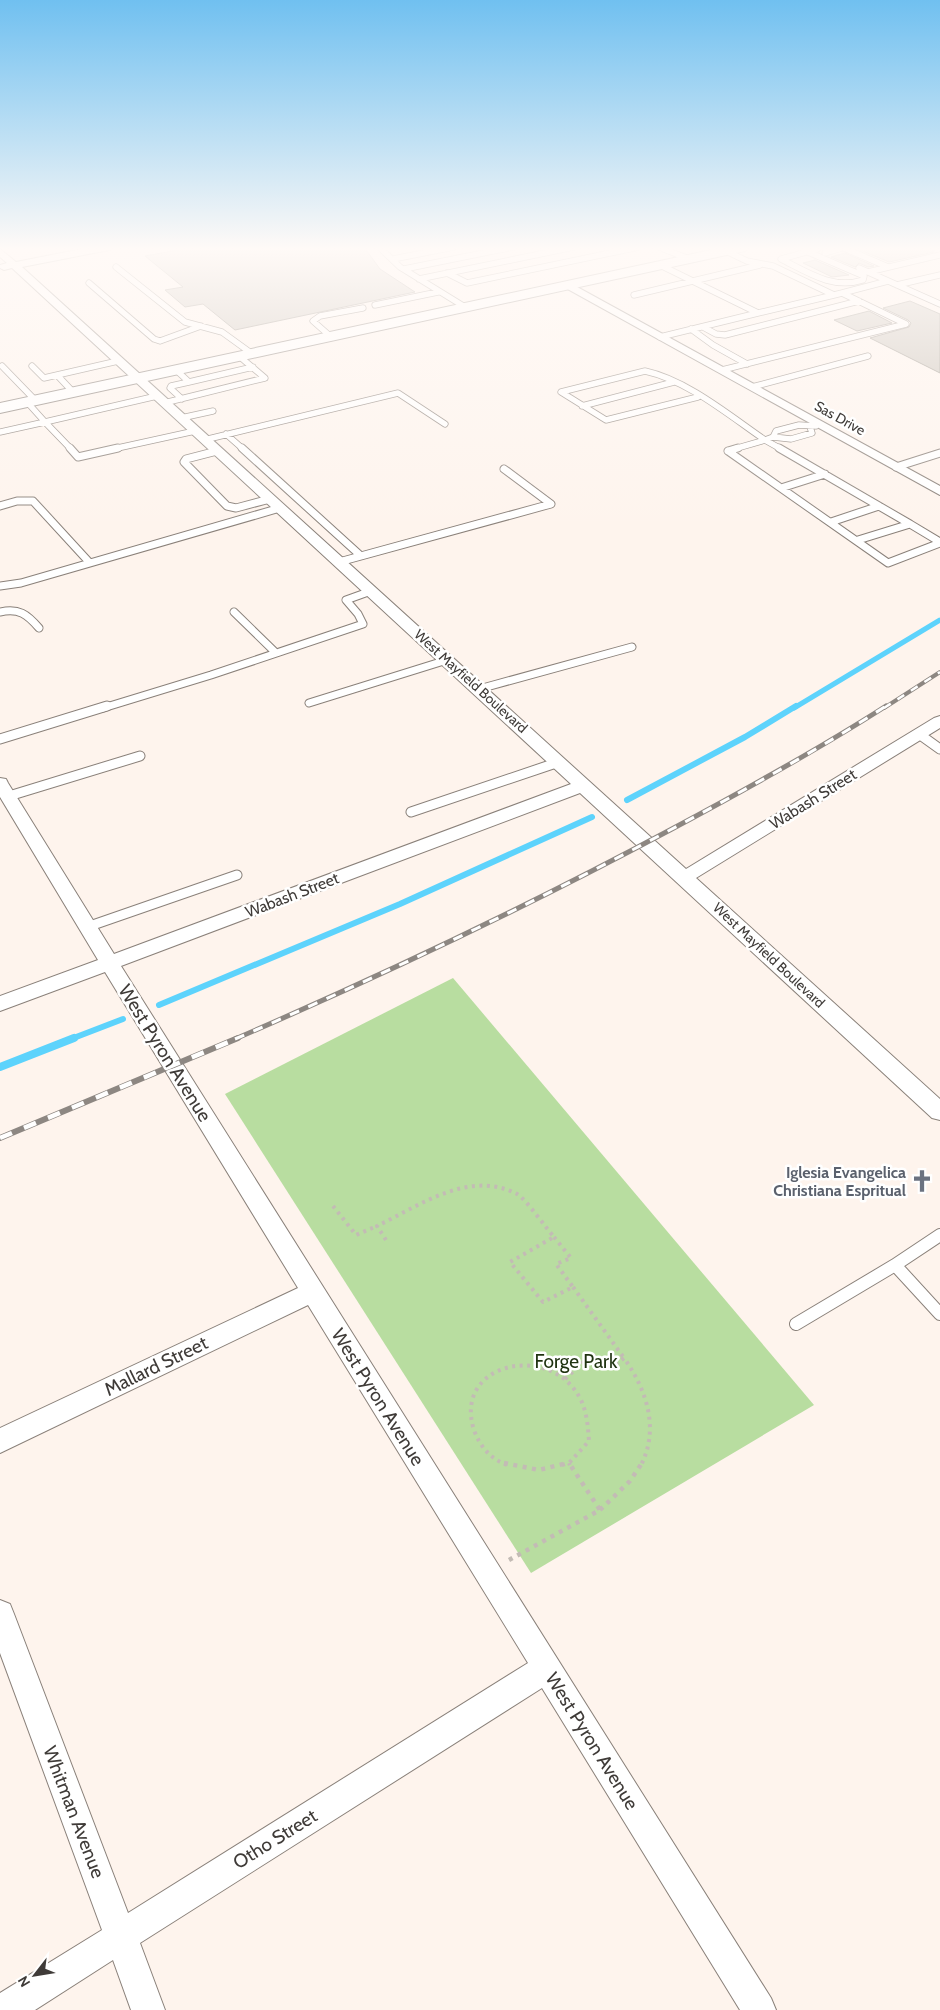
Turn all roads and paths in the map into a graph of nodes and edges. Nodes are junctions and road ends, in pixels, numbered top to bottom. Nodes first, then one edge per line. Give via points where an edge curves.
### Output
1 (96, 341) edge
2 (230, 341) edge
3 (313, 341) edge
4 (667, 341) edge
5 (707, 341) edge
6 (839, 341) edge
7 (868, 356) dead end
8 (248, 359) junction
9 (118, 361) junction
10 (747, 364) junction
11 (2, 366) dead end
12 (32, 366) dead end
13 (175, 369) junction
14 (722, 370) junction
15 (57, 375) junction
16 (136, 378) junction
17 (189, 382) junction
18 (674, 382) junction
19 (752, 387) junction
20 (73, 392) junction
21 (698, 396) junction
22 (182, 399) junction
23 (160, 400) junction
24 (31, 401) junction
25 (582, 406) junction
26 (0, 408) edge
27 (213, 411) dead end
28 (181, 418) junction
29 (45, 422) junction
30 (445, 424) dead end
31 (816, 426) junction
32 (0, 432) edge
33 (226, 434) junction
34 (199, 435) junction
35 (774, 438) junction
36 (765, 440) junction
37 (217, 451) junction
38 (940, 453) edge
39 (896, 466) junction
40 (504, 469) dead end
41 (825, 474) junction
42 (780, 488) junction
43 (940, 491) edge
44 (275, 504) junction
45 (0, 506) edge
46 (879, 506) junction
47 (831, 522) junction
48 (910, 524) junction
49 (858, 540) junction
50 (940, 542) edge
51 (361, 556) junction
52 (89, 562) junction
53 (340, 562) junction
54 (0, 586) edge
55 (371, 591) junction
56 (0, 612) edge
57 (234, 612) dead end
58 (39, 628) dead end
59 (632, 647) dead end
60 (276, 654) junction
61 (447, 660) junction
62 (479, 689) junction
63 (309, 702) dead end
64 (940, 721) edge
65 (919, 734) junction
66 (0, 739) edge
67 (940, 749) edge
68 (140, 756) dead end
69 (559, 762) junction
70 (585, 785) junction
71 (4, 790) edge
72 (410, 812) dead end
73 (237, 875) dead end
74 (686, 877) junction
75 (87, 927) junction
76 (109, 964) junction
77 (0, 1004) edge
78 (940, 1112) edge
79 (334, 1206) dead end
80 (377, 1226) junction
81 (940, 1235) edge
82 (554, 1237) junction
83 (386, 1240) dead end
84 (894, 1265) junction
85 (573, 1287) junction
86 (313, 1292) junction
87 (940, 1314) edge
88 (796, 1324) dead end
89 (624, 1358) junction
90 (565, 1379) junction
91 (0, 1441) edge
92 (569, 1463) junction
93 (600, 1510) junction
94 (529, 1549) dead end
95 (0, 1614) edge
96 (547, 1668) junction
97 (121, 1936) junction
98 (4, 2010) edge
99 (148, 2010) edge
100 (759, 2010) edge

1 - 9 street, West Mayfield Boulevard
2 - 8 lane
3 - 8 main road
4 - 14 street, Sas Drive
5 - 10 lane
6 - 10 lane
7 - 19 lane
8 - 13 main road
8 - 17 lane
8 - 22 lane via 265,378 263,380
9 - 15 lane
9 - 16 street, West Mayfield Boulevard
10 - 14 lane
11 - 24 lane
12 - 15 lane via 44,378
13 - 16 main road
13 - 17 lane
14 - 19 street, Sas Drive
15 - 20 lane
16 - 20 main road
16 - 23 street, West Mayfield Boulevard
17 - 22 lane via 170,388
18 - 21 lane
18 - 25 lane
18 - 25 lane via 654,371 645,371 561,392
19 - 31 street, Sas Drive
20 - 24 main road
21 - 25 lane via 606,420
21 - 36 lane
22 - 23 lane
23 - 28 street, West Mayfield Boulevard
23 - 29 lane
24 - 26 main road
24 - 29 lane
27 - 28 lane
28 - 34 street, West Mayfield Boulevard
29 - 32 lane
29 - 34 lane via 78,457
30 - 33 lane via 398,393
31 - 35 lane via 812,433 791,439
31 - 35 lane via 799,425 776,431
31 - 39 street, Sas Drive
33 - 34 lane
33 - 51 lane
34 - 37 street, West Mayfield Boulevard
35 - 36 lane
36 - 41 lane
36 - 42 lane via 728,451
37 - 44 street, West Mayfield Boulevard
37 - 44 lane via 184,462 227,506
38 - 39 lane
39 - 43 street, Sas Drive
40 - 51 lane via 550,504
41 - 42 lane
41 - 46 lane
42 - 47 lane
44 - 52 lane
44 - 53 street, West Mayfield Boulevard
45 - 52 lane via 33,501
46 - 47 lane
46 - 48 lane
47 - 49 lane
48 - 49 lane
48 - 50 lane
49 - 50 lane via 888,563
51 - 53 lane
52 - 54 lane via 21,583
53 - 55 street, West Mayfield Boulevard
55 - 60 lane via 346,600 362,624
55 - 61 street, West Mayfield Boulevard
56 - 58 lane via 15,608 25,612
57 - 60 lane
59 - 62 lane
60 - 66 lane
61 - 62 street, West Mayfield Boulevard
61 - 63 lane
62 - 69 street, West Mayfield Boulevard
64 - 65 street, Wabash Street
65 - 67 lane
65 - 74 street, Wabash Street
68 - 71 lane
69 - 70 street, West Mayfield Boulevard
69 - 72 lane
70 - 74 street, West Mayfield Boulevard
70 - 76 street, Wabash Street
71 - 75 street, West Pyron Avenue
73 - 75 lane
74 - 78 street, West Mayfield Boulevard
75 - 76 street, West Pyron Avenue
76 - 77 street, Wabash Street
76 - 86 street, West Pyron Avenue
79 - 80 path via 356,1235
80 - 82 path via 455,1189 474,1185 518,1194
80 - 83 path
81 - 84 lane
82 - 85 path via 571,1258 556,1264
82 - 85 path via 510,1262 543,1302
84 - 87 lane
84 - 88 lane
85 - 89 path
86 - 91 street, Mallard Street
86 - 96 street, West Pyron Avenue
89 - 90 path via 609,1369 592,1354
89 - 93 path via 636,1373 649,1410 649,1447 639,1470
90 - 92 path via 585,1411 589,1440
90 - 92 path via 555,1370 537,1365 516,1365 493,1373 481,1383 471,1414 473,1433 498,1461 541,1470
92 - 93 path
93 - 94 path
95 - 97 street, Whitman Avenue
96 - 97 street, Otho Street
96 - 100 street, West Pyron Avenue
97 - 98 street, Otho Street
97 - 99 street, Whitman Avenue

